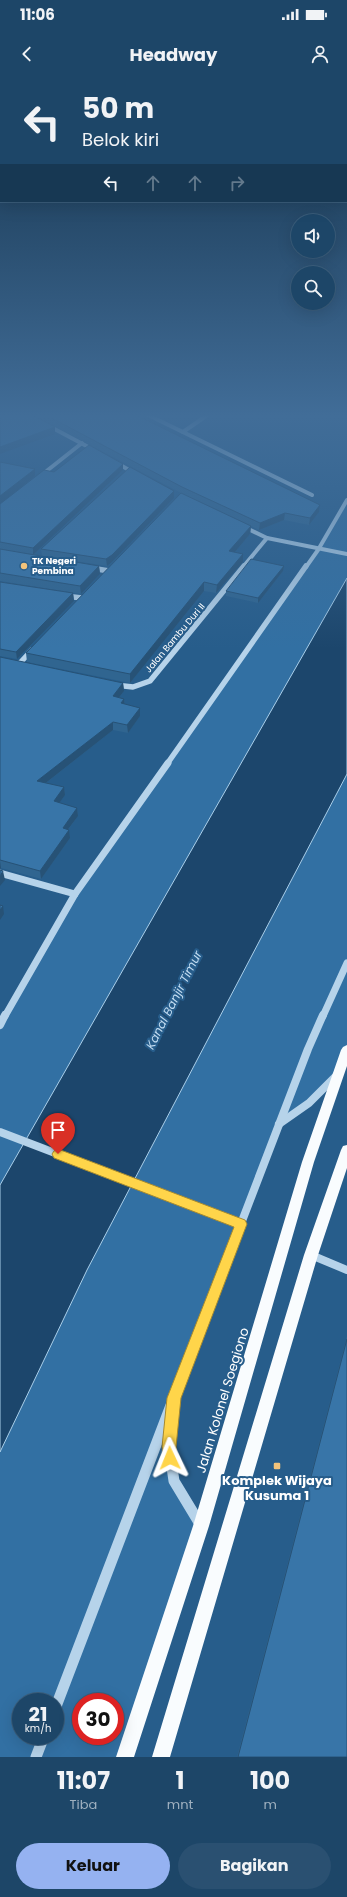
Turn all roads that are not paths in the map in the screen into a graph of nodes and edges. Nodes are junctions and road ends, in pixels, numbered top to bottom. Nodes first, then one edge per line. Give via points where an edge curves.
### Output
1 (306, 492) edge
2 (312, 495) dead end
3 (347, 500) edge
4 (237, 524) edge
5 (267, 538) junction
6 (318, 550) junction
7 (347, 554) edge
8 (114, 565) edge
9 (86, 567) edge
10 (109, 571) junction
11 (103, 576) edge
12 (88, 593) edge
13 (60, 595) edge
14 (82, 598) junction
15 (77, 604) edge
16 (36, 646) edge
17 (12, 663) edge
18 (19, 664) junction
19 (26, 666) edge
20 (109, 684) edge
21 (0, 872) edge
22 (75, 894) junction
23 (347, 963) edge
24 (0, 1025) edge
25 (347, 1050) edge
26 (339, 1072) junction
27 (279, 1124) junction
28 (0, 1132) edge
29 (347, 1150) edge
30 (241, 1224) junction
31 (311, 1255) junction
32 (347, 1270) edge
33 (174, 1398) junction
34 (201, 1526) junction
35 (61, 1693) edge
36 (41, 1745) edge
37 (36, 1757) edge
38 (125, 1757) edge
39 (161, 1757) edge

1 - 2 street
3 - 6 street
4 - 5 street
5 - 6 street
5 - 20 street, Jalan Bambu Duri II via 150,680 140,687 133,688
6 - 7 street
6 - 22 street
8 - 10 street
9 - 10 street
10 - 11 street
12 - 14 street
13 - 14 street
14 - 15 street
16 - 18 street
17 - 18 street
18 - 19 street
21 - 22 street
22 - 24 street
23 - 27 street via 308,1049
25 - 26 main road, Jalan Kolonel Soegiono
26 - 27 street via 309,1103
26 - 34 main road, Jalan Kolonel Soegiono via 308,1162
27 - 30 street
28 - 30 street
29 - 31 main road
30 - 33 street
31 - 32 street
31 - 39 main road
33 - 34 street via 169,1447 174,1481
33 - 35 street
34 - 38 main road, Jalan Kolonel Soegiono
36 - 37 street

